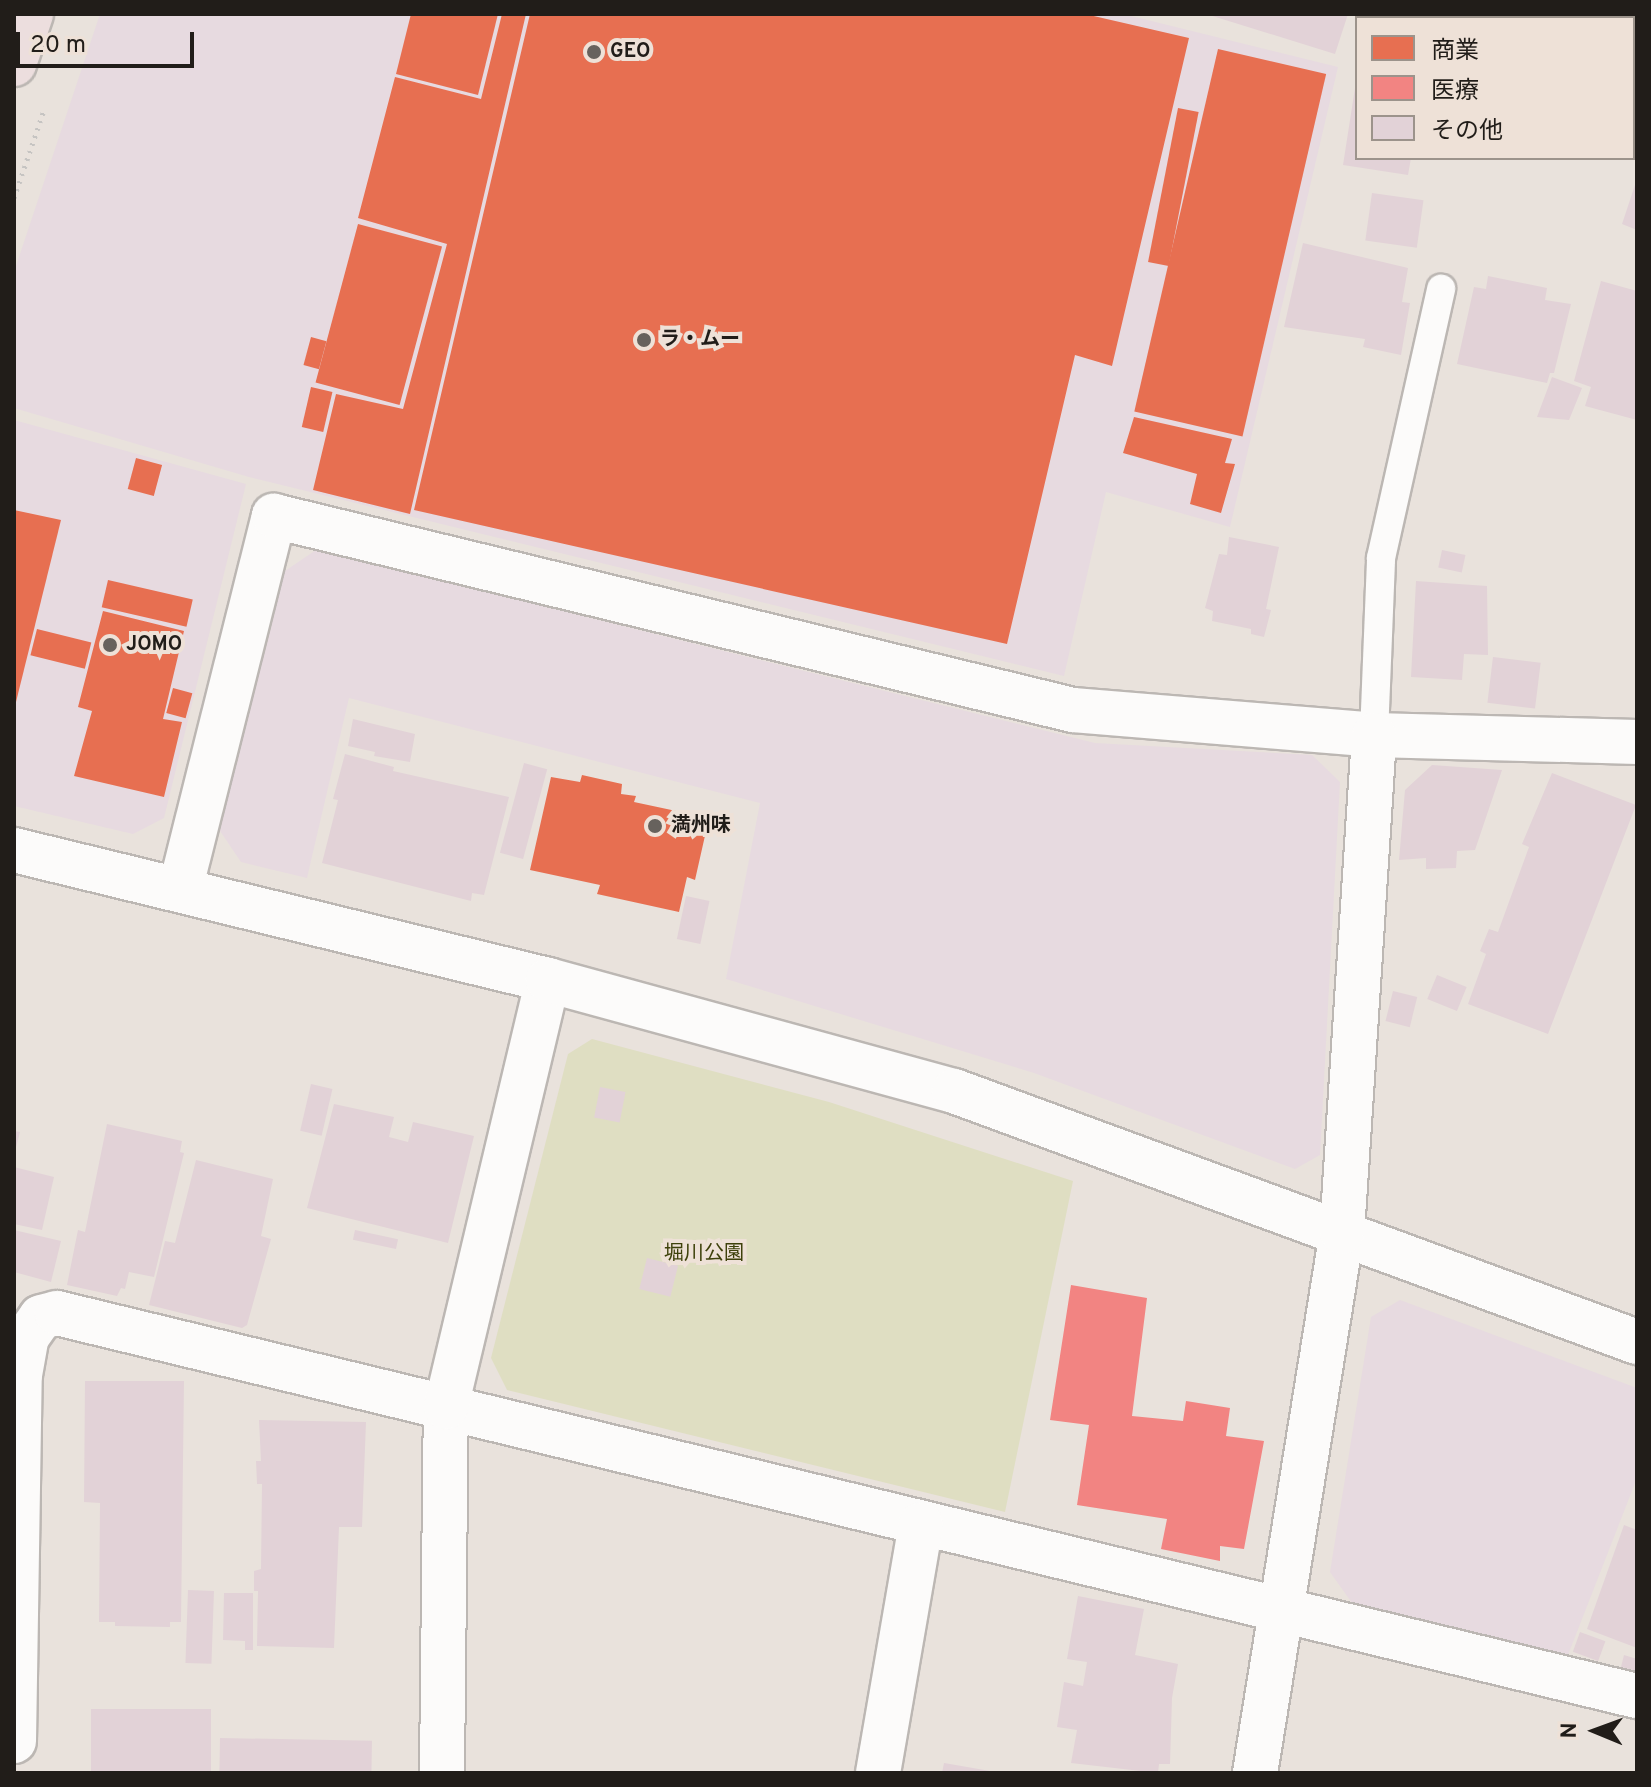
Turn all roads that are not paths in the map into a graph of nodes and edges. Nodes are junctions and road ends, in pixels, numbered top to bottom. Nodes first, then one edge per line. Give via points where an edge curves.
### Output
1 (31, 14) edge
2 (14, 64) edge
3 (1441, 289) dead end
4 (1374, 735) junction
5 (1637, 742) edge
6 (14, 850) edge
7 (180, 890) junction
8 (548, 980) junction
9 (1342, 1232) junction
10 (1637, 1342) edge
11 (446, 1407) junction
12 (921, 1525) junction
13 (1281, 1609) junction
14 (1637, 1696) edge
15 (14, 1716) edge
16 (14, 1741) edge
17 (442, 1773) edge
18 (878, 1773) edge
19 (1255, 1773) edge

1 - 2 highway
3 - 4 lane via 1381,558
4 - 5 street
4 - 7 street via 1073,710 274,516
4 - 9 street
6 - 7 street
7 - 8 street
8 - 9 street via 954,1091
8 - 11 street
9 - 10 street
9 - 13 street
11 - 12 street
11 - 15 street via 84,1318 57,1313 41,1317 27,1337 20,1375
11 - 17 street
12 - 13 street
12 - 18 street
13 - 14 street
13 - 19 street
15 - 16 street

